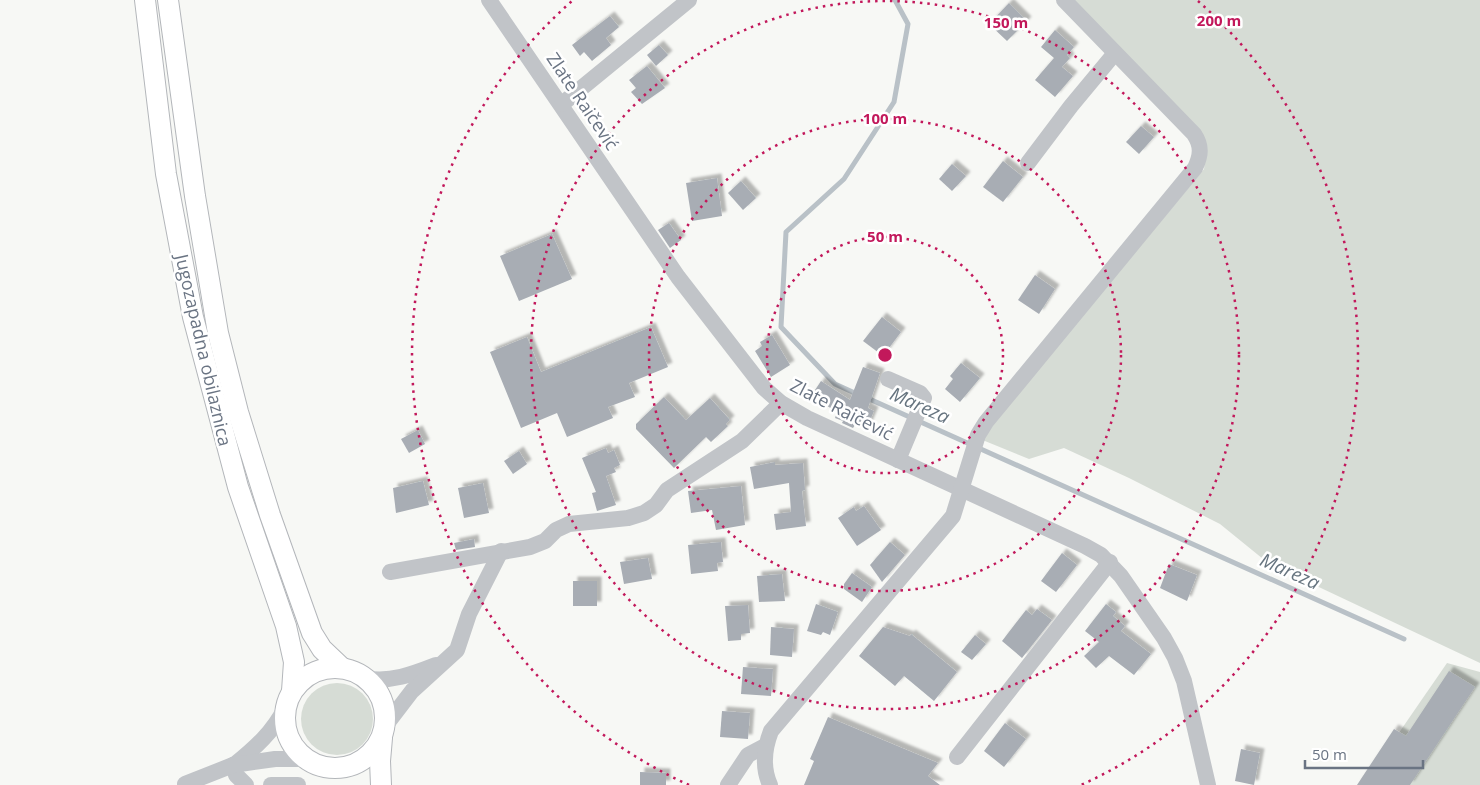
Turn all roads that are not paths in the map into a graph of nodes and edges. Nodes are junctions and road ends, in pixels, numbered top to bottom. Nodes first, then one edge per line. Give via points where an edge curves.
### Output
1 (145, 0) edge
2 (168, 0) edge
3 (488, 0) edge
4 (689, 0) edge
5 (1064, 0) edge
6 (1115, 53) junction
7 (562, 104) junction
8 (1028, 163) dead end
9 (888, 379) dead end
10 (781, 403) junction
11 (898, 460) junction
12 (962, 490) junction
13 (501, 551) junction
14 (1110, 562) junction
15 (390, 572) dead end
16 (445, 662) junction
17 (342, 668) junction
18 (365, 678) junction
19 (289, 699) junction
20 (384, 732) junction
21 (765, 746) junction
22 (957, 757) dead end
23 (305, 759) junction
24 (233, 765) junction
25 (325, 768) junction
26 (185, 784) edge
27 (246, 785) edge
28 (271, 785) edge
29 (298, 785) edge
30 (343, 785) edge
31 (381, 785) edge
32 (728, 785) edge
33 (770, 785) edge
34 (1208, 785) edge

1 - 19 main road, Jugozapadna obilaznica via 166,174 193,316 238,487 286,626 294,662
2 - 17 main road, Jugozapadna obilaznica via 218,333 238,412 312,633
3 - 7 street, Zlate Raičević
4 - 7 street
5 - 6 street
6 - 8 street
6 - 12 street via 1194,134 1199,142 1199,160 986,422 971,454
7 - 10 street, Zlate Raičević via 678,277 764,388
9 - 11 street via 923,395
10 - 11 street, Zlate Raičević
10 - 13 street via 742,441 667,490 656,505 644,513 628,518 569,524 530,547
11 - 12 street, Zlate Raičević
12 - 14 street, Zlate Raičević via 1085,546
12 - 21 street via 953,516 771,731
13 - 15 street
13 - 16 street via 469,614 457,650
14 - 22 street
14 - 34 street, Zlate Raičević via 1175,658 1184,682
16 - 18 street via 402,677
16 - 20 street via 412,690
17 - 18 main road
17 - 19 main road via 314,672 302,680
18 - 20 main road via 382,699 386,712
19 - 23 main road via 284,722 295,749
19 - 24 street via 266,736
20 - 25 main road via 373,753 359,763 342,769
20 - 31 main road
21 - 32 street via 748,754
21 - 33 street
23 - 24 street
23 - 25 main road
24 - 26 street
24 - 27 street via 236,775
25 - 30 main road
28 - 29 street

